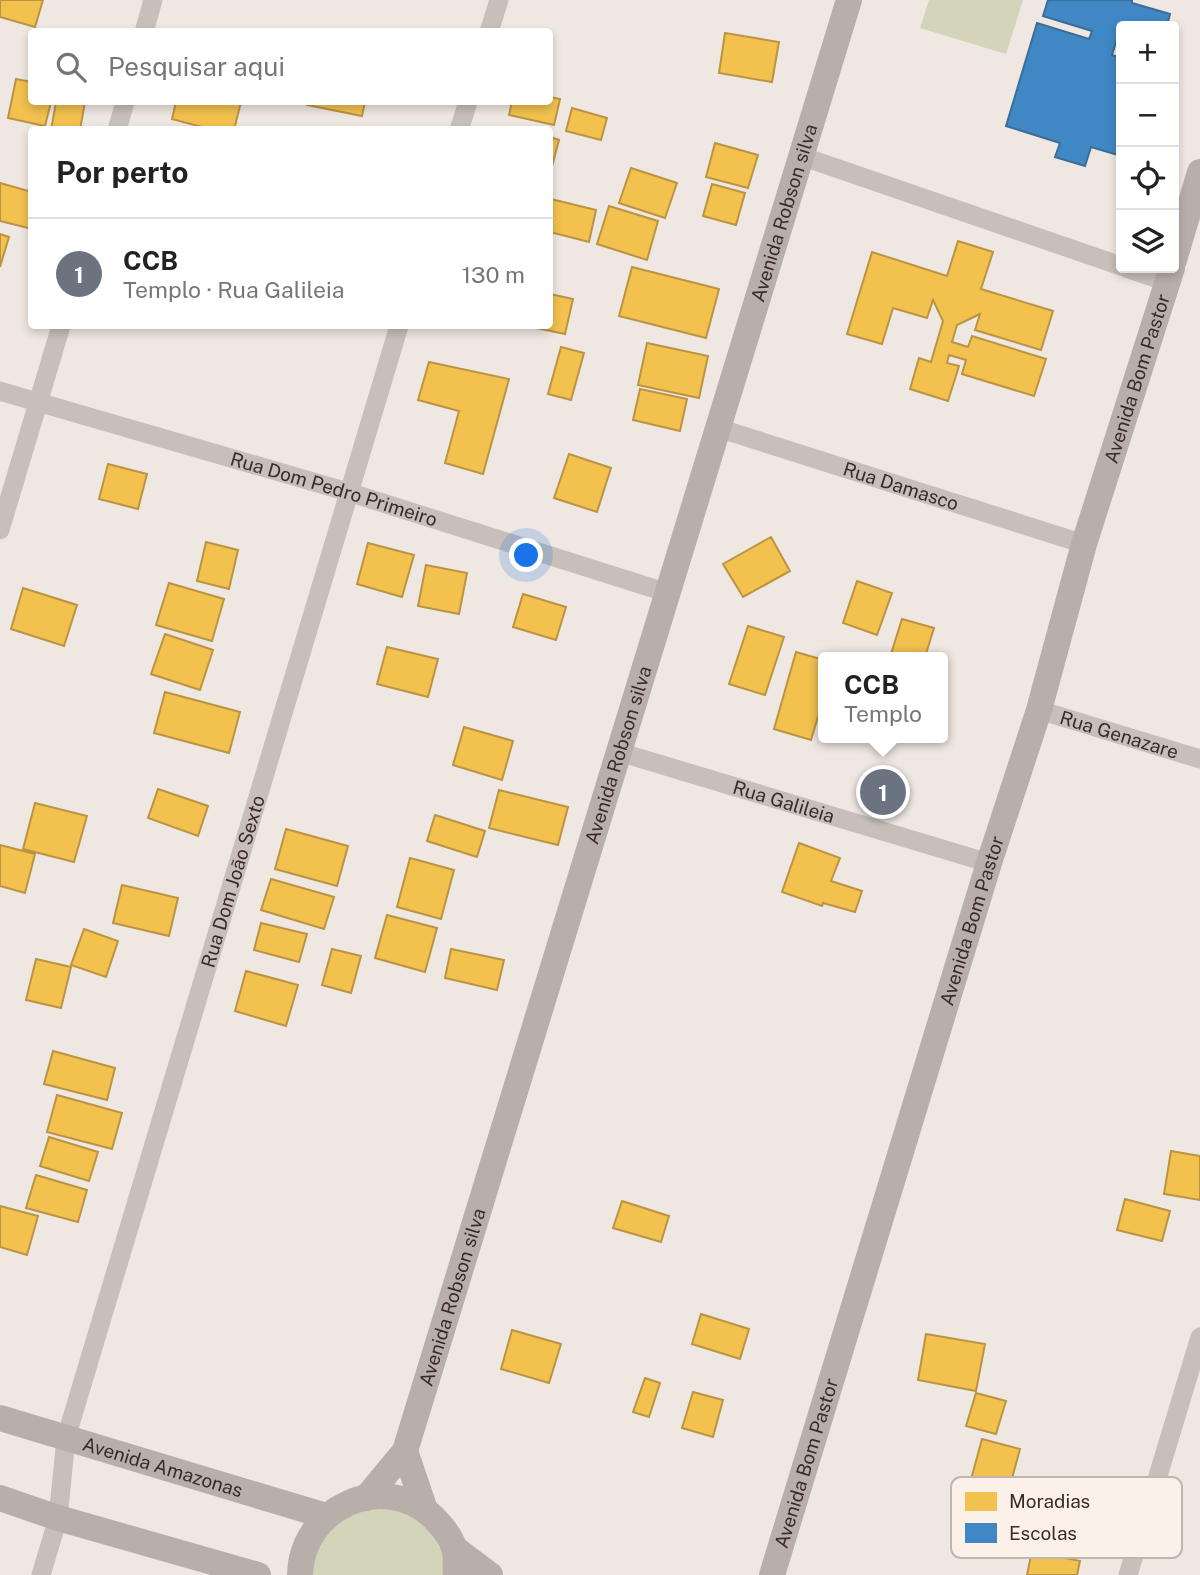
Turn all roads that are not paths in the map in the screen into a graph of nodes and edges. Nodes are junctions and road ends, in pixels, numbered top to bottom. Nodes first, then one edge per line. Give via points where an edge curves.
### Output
1 (153, 0) edge
2 (499, 0) edge
3 (849, 0) edge
4 (145, 28) edge
5 (490, 28) edge
6 (123, 105) edge
7 (467, 105) edge
8 (118, 126) edge
9 (460, 126) edge
10 (801, 156) junction
11 (1200, 172) edge
12 (1179, 243) edge
13 (1116, 264) edge
14 (1170, 273) edge
15 (60, 329) edge
16 (398, 329) edge
17 (0, 391) edge
18 (39, 403) junction
19 (718, 428) junction
20 (348, 492) junction
21 (0, 530) edge
22 (1084, 544) junction
23 (668, 593) junction
24 (1039, 710) junction
25 (619, 752) junction
26 (1200, 759) edge
27 (989, 863) junction
28 (1200, 1337) edge
29 (0, 1418) edge
30 (65, 1438) junction
31 (405, 1451) junction
32 (1158, 1477) edge
33 (0, 1498) edge
34 (366, 1498) junction
35 (425, 1510) junction
36 (326, 1516) junction
37 (58, 1518) junction
38 (454, 1548) junction
39 (1133, 1558) edge
40 (41, 1575) edge
41 (258, 1575) edge
42 (300, 1575) edge
43 (456, 1575) edge
44 (490, 1575) edge
45 (772, 1575) edge
46 (1128, 1575) edge

1 - 4 street
2 - 5 street
3 - 10 street, Avenida Robson silva
6 - 8 street
7 - 9 street
10 - 13 street
10 - 19 street, Avenida Robson silva
11 - 12 street, Avenida Bom Pastor
14 - 22 street, Avenida Bom Pastor
15 - 18 street
16 - 20 street, Rua Dom João Sexto
17 - 18 street, Rua Dom Pedro Primeiro
18 - 20 street, Rua Dom Pedro Primeiro
18 - 21 street
19 - 22 street, Rua Damasco
19 - 23 street, Avenida Robson silva
20 - 23 street, Rua Dom Pedro Primeiro
20 - 30 street, Rua Dom João Sexto
22 - 24 street, Avenida Bom Pastor
23 - 25 street, Avenida Robson silva
24 - 26 street, Rua Genazare
24 - 27 street, Avenida Bom Pastor
25 - 27 street, Rua Galileia
25 - 31 street, Avenida Robson silva
27 - 45 street, Avenida Bom Pastor
28 - 32 street
29 - 30 street, Avenida Amazonas
30 - 36 street, Avenida Amazonas
30 - 37 street, Rua Dom João Sexto
31 - 34 street, Avenida Robson silva
31 - 35 street
33 - 37 street
34 - 35 street via 403,1500
34 - 36 street
35 - 38 street via 443,1527
36 - 42 street via 309,1537
37 - 40 street, Rua Dom João Sexto
37 - 41 street
38 - 43 street
38 - 44 street
39 - 46 street

